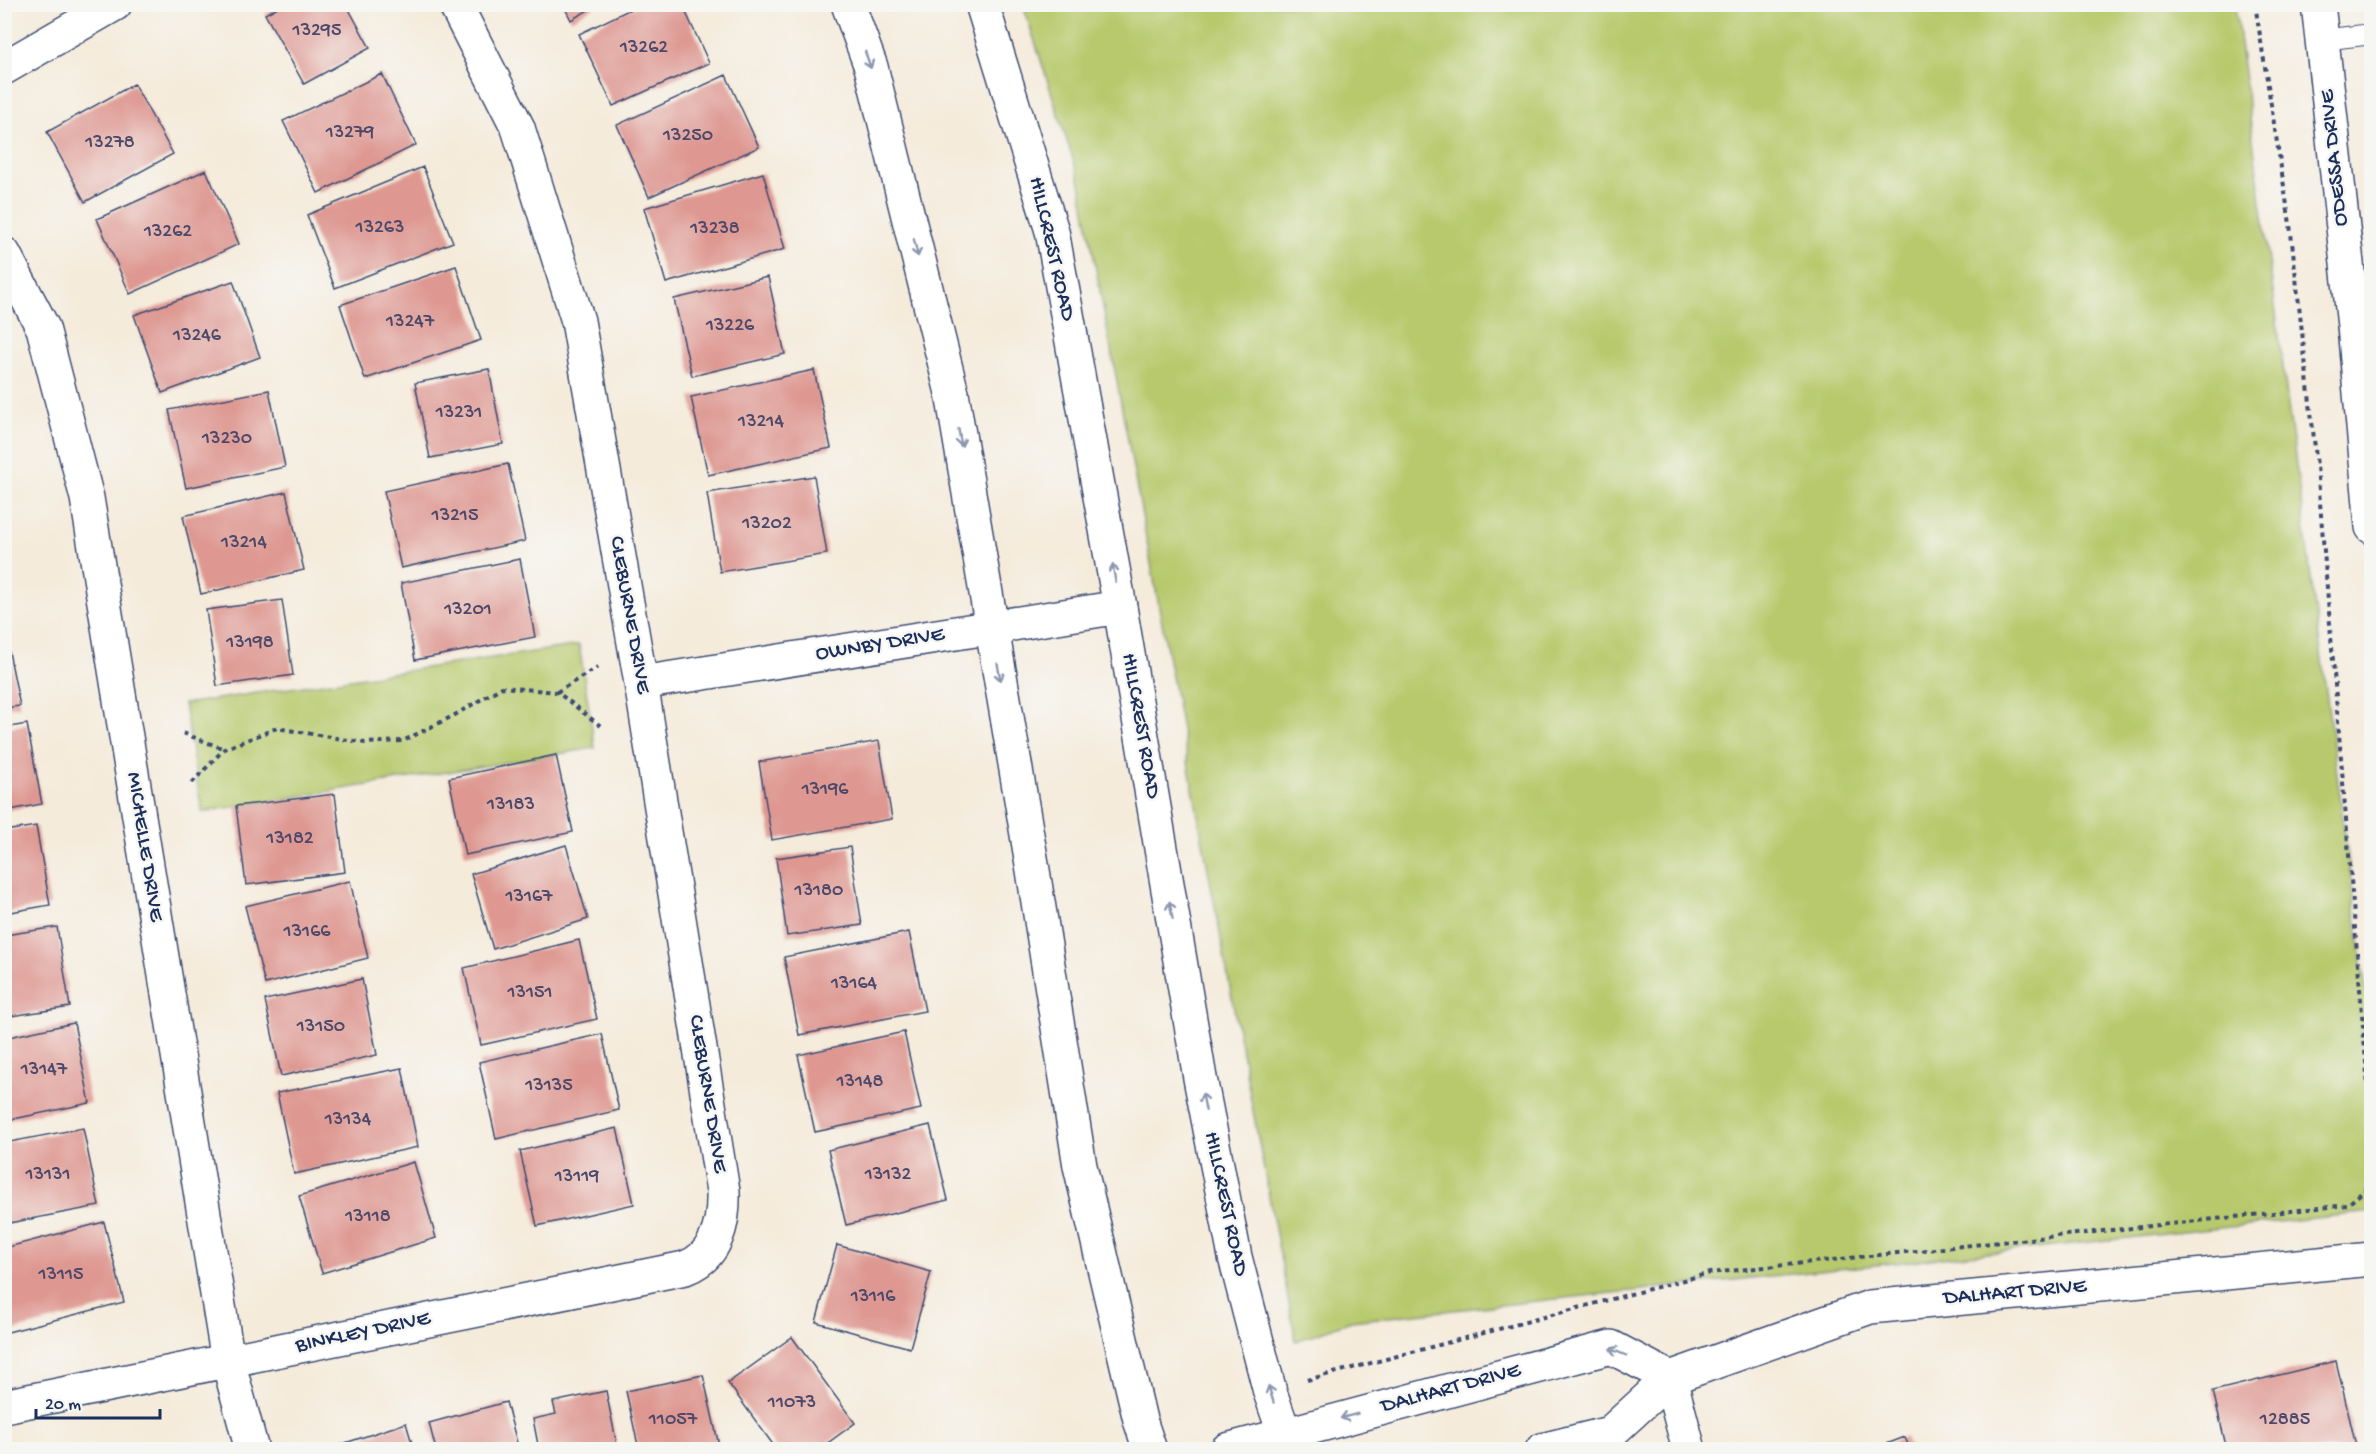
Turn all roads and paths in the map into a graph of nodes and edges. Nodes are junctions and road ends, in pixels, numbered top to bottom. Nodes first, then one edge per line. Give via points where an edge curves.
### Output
1 (115, 4) edge
2 (455, 4) edge
3 (848, 4) edge
4 (982, 4) edge
5 (2255, 4) edge
6 (2319, 4) edge
7 (2372, 34) edge
8 (2322, 40) junction
9 (4, 68) edge
10 (4, 254) edge
11 (2363, 325) edge
12 (2372, 527) edge
13 (1120, 607) junction
14 (992, 627) junction
15 (598, 667) dead end
16 (641, 683) junction
17 (557, 692) junction
18 (602, 727) dead end
19 (183, 733) dead end
20 (224, 749) junction
21 (192, 783) dead end
22 (2372, 1135) edge
23 (2372, 1184) edge
24 (713, 1244) joint
25 (2372, 1259) edge
26 (228, 1361) junction
27 (1670, 1378) junction
28 (1303, 1381) dead end
29 (4, 1406) edge
30 (1287, 1441) edge
31 (252, 1449) edge
32 (1149, 1449) edge
33 (1227, 1449) edge
34 (1542, 1449) edge
35 (1689, 1449) edge

1 - 9 street
2 - 16 street, CLEBURNE DRIVE via 518,128 578,321
3 -> 14 street via 871,67 952,393
13 -> 4 street, HILLCREST ROAD via 1052,231
5 - 22 path via 2290,224 2317,466
6 - 8 street, ODESSA DRIVE
7 - 8 lane
8 - 11 street, ODESSA DRIVE
10 - 26 street, MICHELLE DRIVE via 43,328 87,498
11 - 12 street, ODESSA DRIVE
13 - 14 street, OWNBY DRIVE
30 -> 13 street, HILLCREST ROAD via 1234,1257
14 - 16 street, OWNBY DRIVE
14 -> 32 street via 1080,1166
15 - 17 path
16 - 24 street, CLEBURNE DRIVE via 723,1191 722,1226
17 - 18 path
17 - 20 path via 502,687 403,741 365,743 277,728
19 - 20 path
20 - 21 path
23 - 28 path via 2347,1205 1710,1273
24 - 26 street, BINKLEY DRIVE via 704,1256 685,1268
25 - 27 street, DALHART DRIVE via 1870,1307
26 - 29 street, BINKLEY DRIVE
26 - 31 street, MICHELLE DRIVE
27 -> 30 street, DALHART DRIVE via 1611,1347
27 - 34 street, DALHART DRIVE via 1610,1433
27 - 35 street
30 - 33 street, DALHART DRIVE

